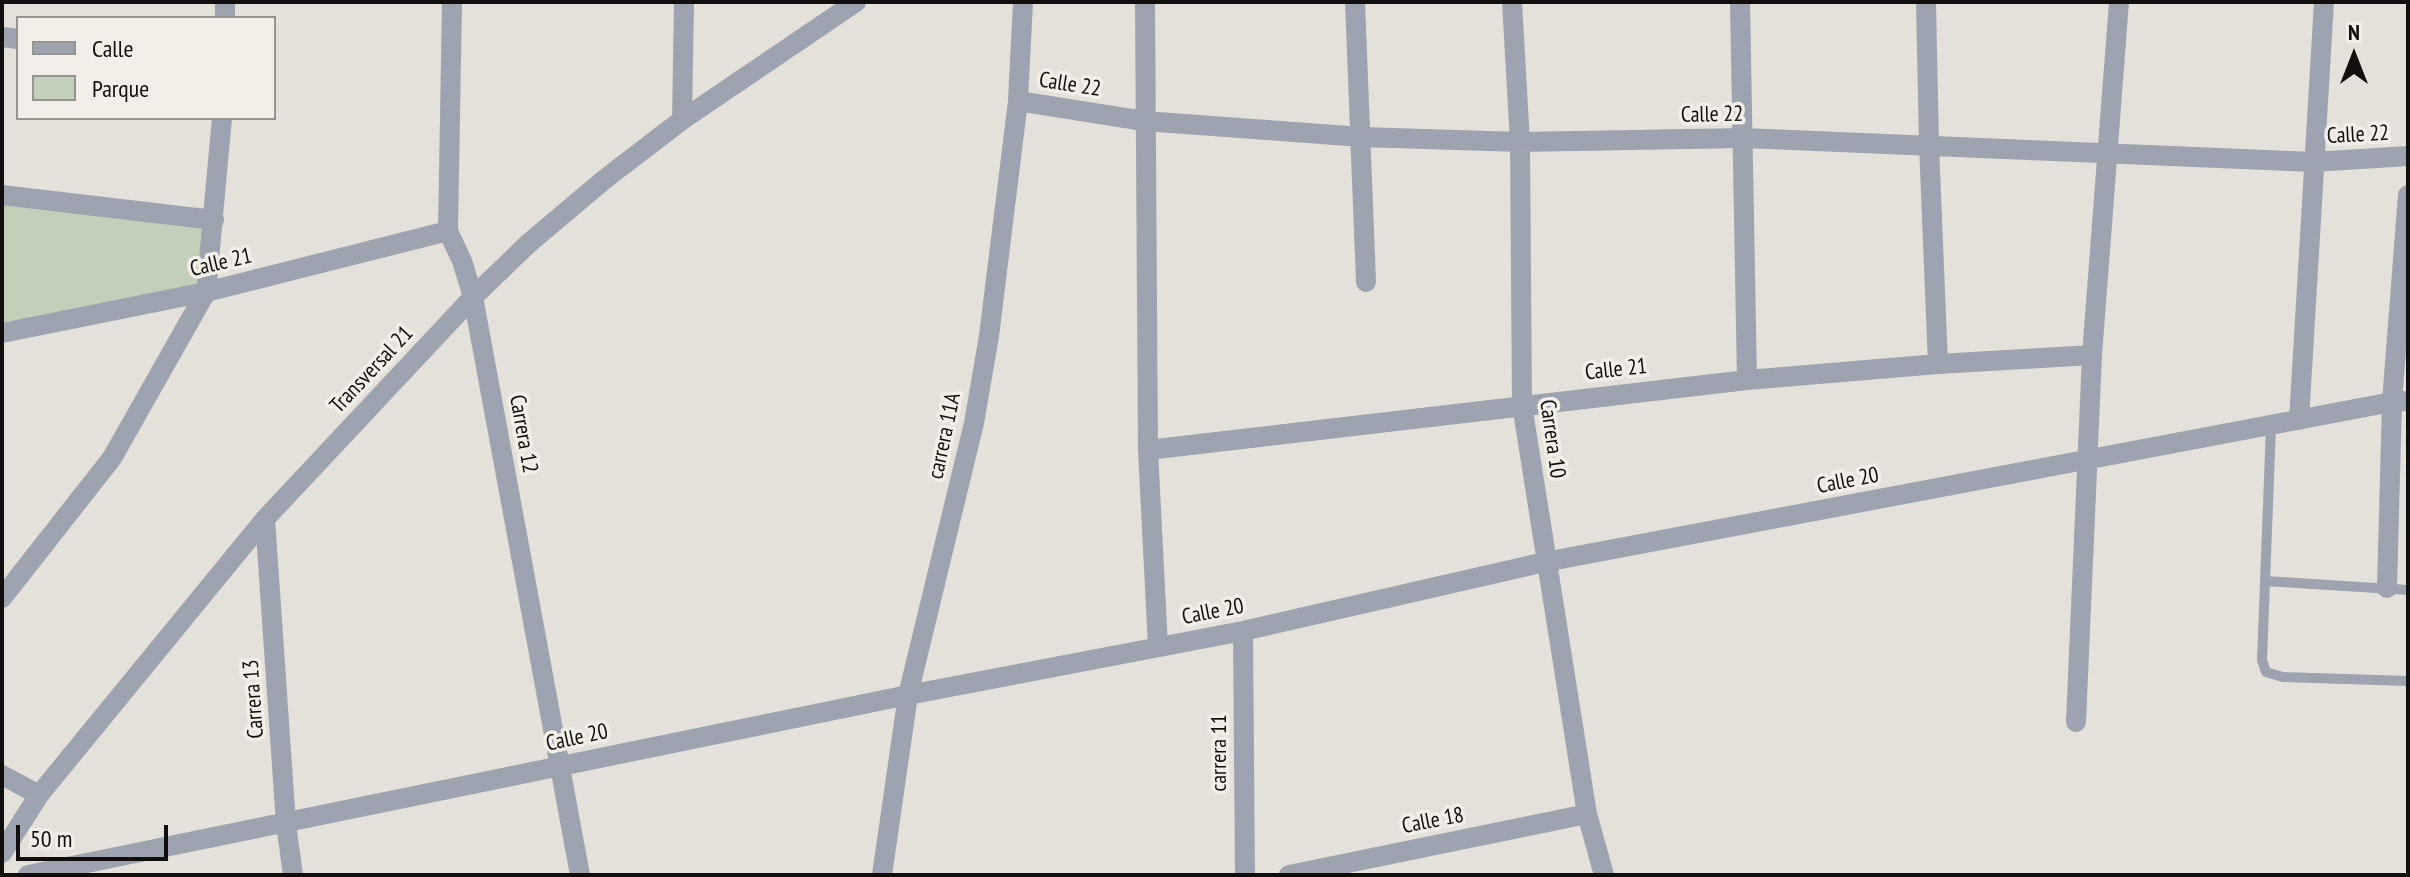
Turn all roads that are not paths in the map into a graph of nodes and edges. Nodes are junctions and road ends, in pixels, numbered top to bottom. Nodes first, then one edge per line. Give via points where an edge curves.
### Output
1 (452, 2) edge
2 (684, 2) edge
3 (856, 2) edge
4 (1023, 2) edge
5 (1145, 2) edge
6 (1355, 2) edge
7 (1512, 2) edge
8 (1740, 2) edge
9 (1926, 2) edge
10 (2119, 2) edge
11 (2324, 2) edge
12 (1018, 101) junction
13 (222, 120) edge
14 (682, 120) junction
15 (1144, 121) junction
16 (1362, 137) junction
17 (1744, 138) junction
18 (1520, 142) junction
19 (1929, 145) junction
20 (2107, 153) junction
21 (2408, 156) edge
22 (2313, 162) junction
23 (2, 195) edge
24 (2408, 195) edge
25 (214, 220) junction
26 (448, 231) junction
27 (1366, 282) dead end
28 (206, 292) junction
29 (473, 297) junction
30 (2, 333) edge
31 (2092, 355) junction
32 (1938, 364) junction
33 (1747, 380) junction
34 (2400, 401) edge
35 (1522, 405) junction
36 (2299, 420) junction
37 (2271, 427) junction
38 (1148, 450) junction
39 (2087, 460) junction
40 (265, 519) junction
41 (1545, 562) junction
42 (2265, 581) junction
43 (2398, 589) edge
44 (2, 598) edge
45 (1243, 631) junction
46 (1158, 647) junction
47 (2408, 681) edge
48 (908, 695) junction
49 (2076, 722) dead end
50 (559, 766) junction
51 (2, 775) edge
52 (39, 795) junction
53 (1587, 814) junction
54 (286, 824) junction
55 (2, 853) edge
56 (28, 875) edge
57 (293, 875) edge
58 (580, 875) edge
59 (882, 875) edge
60 (1245, 875) edge
61 (1289, 875) edge
62 (1604, 875) edge

1 - 26 street, Carrera 12
2 - 14 street
3 - 14 street, Transversal 21
4 - 12 street, carrera 11A
5 - 15 street
6 - 16 street
7 - 18 street, Carrera 10
8 - 17 street
9 - 19 street
10 - 20 street
11 - 22 street
12 - 15 street, Calle 22
12 - 48 street, carrera 11A via 974,423
13 - 25 street
14 - 29 street, Transversal 21 via 529,243
15 - 16 street, Calle 22
15 - 38 street
16 - 18 street, Calle 22
16 - 27 street
17 - 18 street, Calle 22
17 - 19 street, Calle 22
17 - 33 street
18 - 35 street, Carrera 10
19 - 20 street, Calle 22
19 - 32 street
20 - 22 street, Calle 22
20 - 31 street
21 - 22 street, Calle 22
22 - 36 street
23 - 25 street
24 - 34 street
25 - 28 street
26 - 28 street, Calle 21
26 - 29 street, Carrera 12
28 - 30 street, Calle 21
28 - 44 street via 112,458
29 - 40 street, Transversal 21
29 - 50 street, Carrera 12
31 - 32 street, Calle 21
31 - 39 street
32 - 33 street, Calle 21
33 - 35 street, Calle 21
34 - 36 street, Calle 20
34 - 43 street
35 - 38 street, Calle 21
35 - 41 street, Carrera 10
36 - 37 street, Calle 20
37 - 39 street, Calle 20
37 - 42 lane
38 - 46 street
39 - 41 street, Calle 20
39 - 49 street
40 - 52 street, Transversal 21
40 - 54 street, Carrera 13
41 - 45 street, Calle 20
41 - 53 street, Carrera 10
42 - 43 lane
42 - 47 lane via 2266,672
45 - 46 street, Calle 20
45 - 60 street, carrera 11
46 - 48 street, Calle 20
48 - 50 street, Calle 20
48 - 59 street, carrera 11A
50 - 54 street, Calle 20
50 - 58 street, Carrera 12
51 - 52 street
52 - 55 street, Transversal 21
53 - 61 street, Calle 18
53 - 62 street, Carrera 10
54 - 56 street, Calle 20
54 - 57 street, Carrera 13

